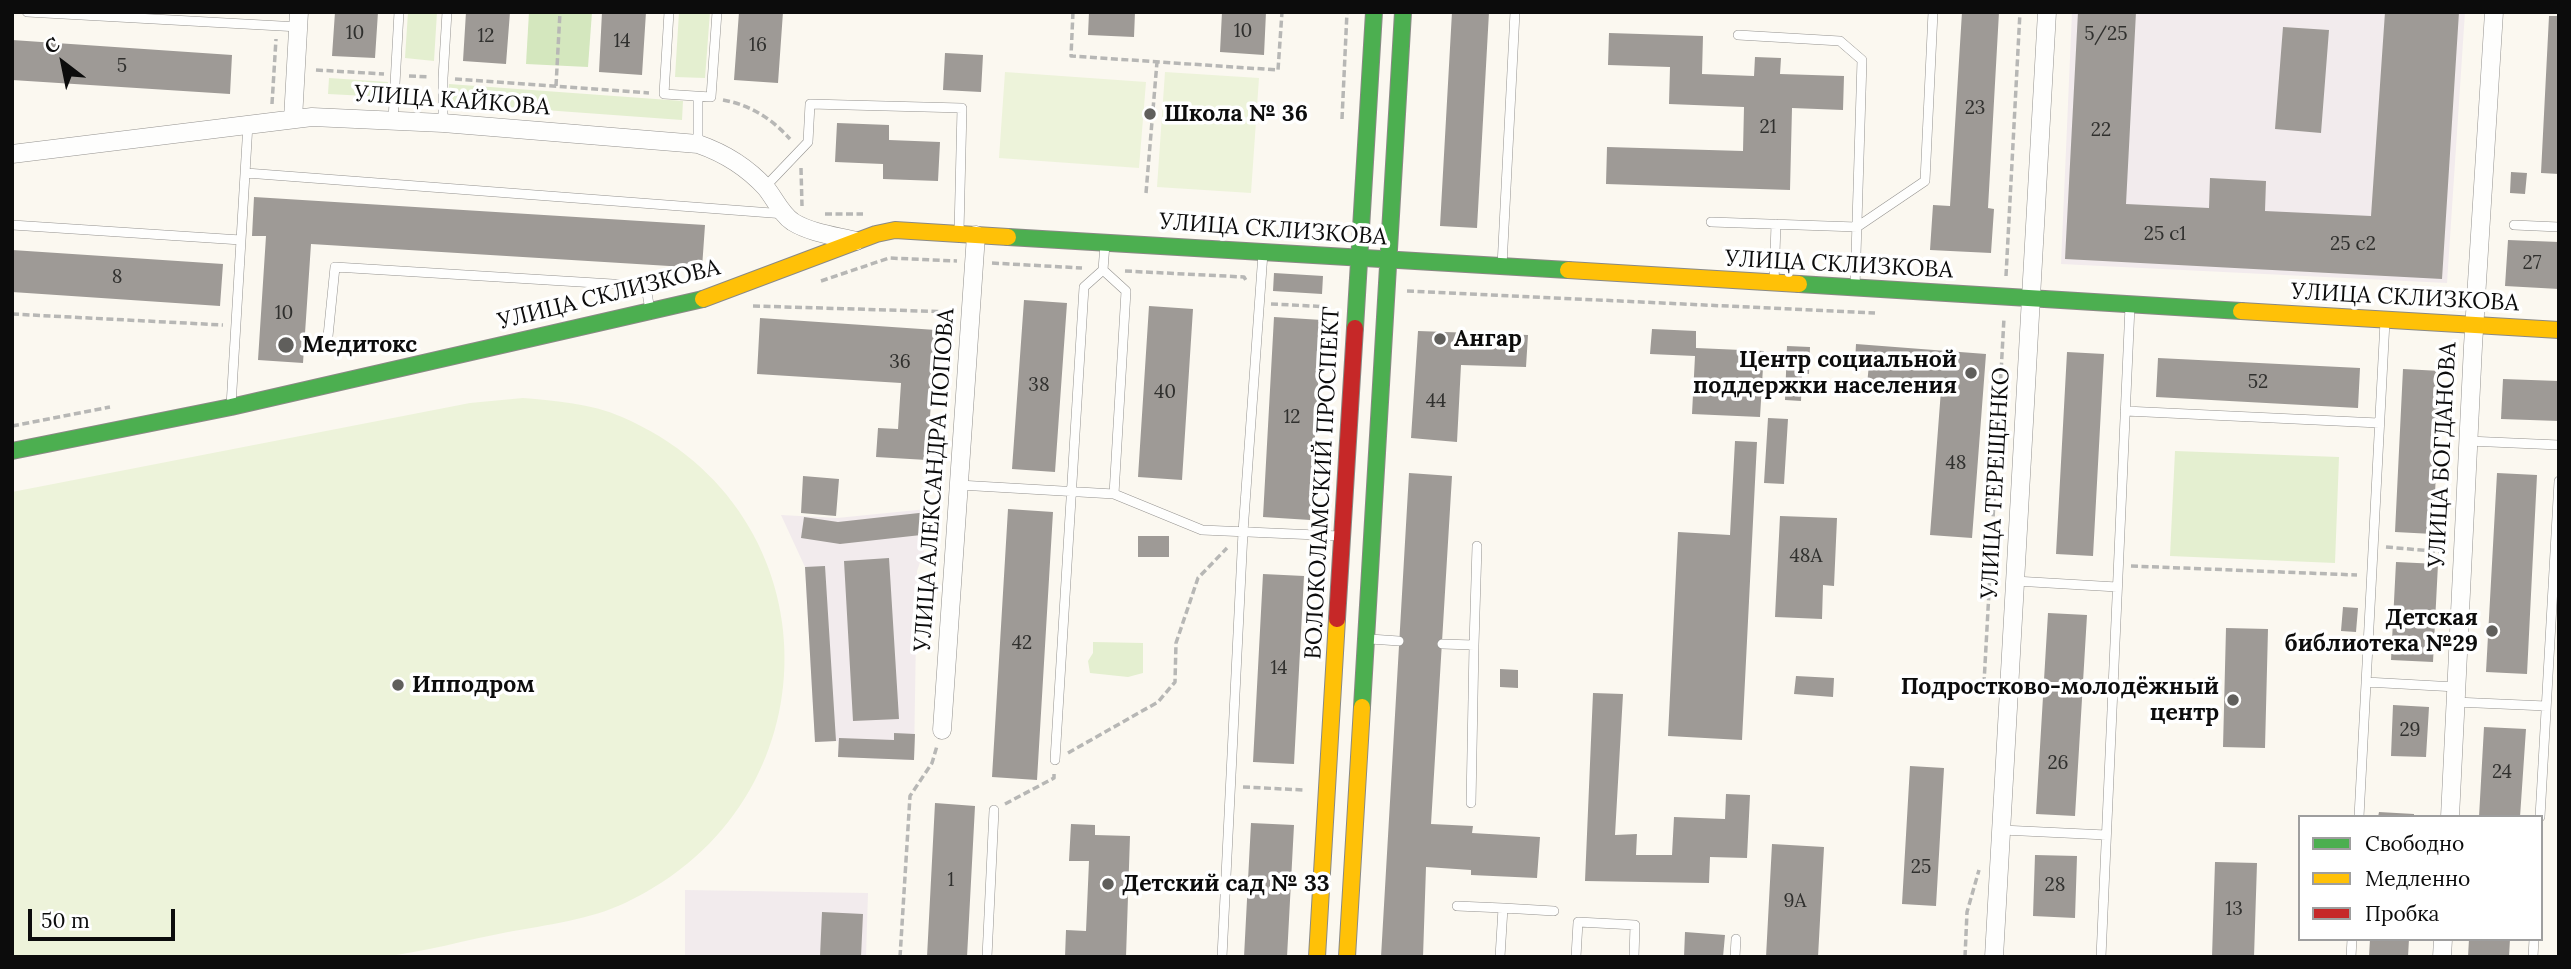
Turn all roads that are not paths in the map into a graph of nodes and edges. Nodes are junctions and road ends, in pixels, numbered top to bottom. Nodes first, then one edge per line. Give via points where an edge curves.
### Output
1 (27, 12) edge
2 (399, 12) edge
3 (447, 12) edge
4 (669, 12) edge
5 (717, 12) edge
6 (1374, 12) edge
7 (1403, 12) edge
8 (1515, 12) edge
9 (1933, 12) edge
10 (2047, 12) edge
11 (2494, 12) edge
12 (299, 20) edge
13 (1738, 35) dead end
14 (698, 97) junction
15 (293, 119) junction
16 (393, 120) junction
17 (443, 123) junction
18 (248, 124) junction
19 (698, 144) junction
20 (12, 154) edge
21 (246, 173) junction
22 (765, 187) junction
23 (794, 214) junction
24 (1712, 222) dead end
25 (1776, 224) junction
26 (12, 225) edge
27 (2514, 225) dead end
28 (1857, 227) junction
29 (2559, 227) edge
30 (968, 234) junction
31 (242, 240) junction
32 (856, 241) junction
33 (1105, 242) junction
34 (1263, 252) junction
35 (1359, 259) junction
36 (1388, 261) junction
37 (1502, 268) junction
38 (1103, 270) junction
39 (1774, 284) junction
40 (1855, 288) junction
41 (2030, 299) junction
42 (2130, 304) junction
43 (650, 310) junction
44 (2385, 319) junction
45 (2474, 325) junction
46 (2559, 330) edge
47 (327, 346) dead end
48 (231, 407) junction
49 (2125, 411) junction
50 (2379, 423) junction
51 (2468, 441) junction
52 (2559, 445) edge
53 (12, 451) edge
54 (2559, 481) edge
55 (959, 485) junction
56 (1072, 491) junction
57 (1114, 494) junction
58 (1244, 532) junction
59 (1342, 536) junction
60 (1477, 546) dead end
61 (2015, 581) junction
62 (2117, 587) junction
63 (1366, 639) junction
64 (1399, 641) dead end
65 (1442, 644) dead end
66 (1474, 645) junction
67 (2366, 682) junction
68 (2455, 694) junction
69 (2546, 706) junction
70 (942, 730) road end
71 (1055, 760) road end
72 (1471, 803) dead end
73 (994, 810) road end
74 (2359, 815) edge
75 (2450, 815) edge
76 (2540, 815) edge
77 (2001, 830) junction
78 (2106, 835) junction
79 (1457, 906) dead end
80 (1503, 908) junction
81 (1554, 911) dead end
82 (1735, 939) dead end
83 (987, 957) edge
84 (1222, 957) edge
85 (1317, 957) edge
86 (1347, 957) edge
87 (1500, 957) edge
88 (1576, 957) edge
89 (1634, 957) edge
90 (1735, 957) edge
91 (1994, 957) edge
92 (2101, 957) edge

1 - 12 lane via 277,26
2 - 16 lane
3 - 17 lane
4 - 14 lane via 664,94
5 - 14 lane via 711,97
6 - 35 street, ВОЛОКОЛАМСКИЙ ПРОСПЕКТ
7 - 36 street
8 - 37 lane
9 - 28 lane via 1925,181
10 - 41 street, УЛИЦА ТЕРЕЩЕНКО
11 - 45 street, УЛИЦА БОГДАНОВА
12 - 15 street
13 - 28 lane via 1840,41 1862,60
14 - 19 lane
15 - 16 street, УЛИЦА КАЙКОВА
15 - 18 street, УЛИЦА КАЙКОВА
16 - 17 street, УЛИЦА КАЙКОВА
17 - 19 street, УЛИЦА КАЙКОВА
18 - 20 street, УЛИЦА КАЙКОВА
18 - 21 lane
19 - 22 street, УЛИЦА КАЙКОВА via 734,161
21 - 23 lane
21 - 31 lane
22 - 23 street, УЛИЦА КАЙКОВА
22 - 30 lane via 808,142 810,104 962,108
23 - 32 street, УЛИЦА КАЙКОВА via 804,227
24 - 25 lane
25 - 28 lane
25 - 39 lane
26 - 31 lane
27 - 29 lane
28 - 40 lane
30 - 32 street, УЛИЦА СКЛИЗКОВА via 895,230
30 - 33 street, УЛИЦА СКЛИЗКОВА
30 - 55 street, УЛИЦА АЛЕКСАНДРА ПОПОВА via 971,312
31 - 48 lane
32 - 43 street, УЛИЦА СКЛИЗКОВА via 711,297
33 - 34 street, УЛИЦА СКЛИЗКОВА
33 - 38 lane
34 - 35 street, УЛИЦА СКЛИЗКОВА
34 - 58 lane
35 - 36 street, УЛИЦА СКЛИЗКОВА
35 - 59 street, ВОЛОКОЛАМСКИЙ ПРОСПЕКТ
36 - 37 street, УЛИЦА СКЛИЗКОВА
36 - 63 street
37 - 39 street, УЛИЦА СКЛИЗКОВА
38 - 56 lane via 1084,287
38 - 57 lane via 1126,290
39 - 40 street, УЛИЦА СКЛИЗКОВА
40 - 41 street, УЛИЦА СКЛИЗКОВА
41 - 42 street, УЛИЦА СКЛИЗКОВА
41 - 61 street, УЛИЦА ТЕРЕЩЕНКО
42 - 44 street, УЛИЦА СКЛИЗКОВА
42 - 49 lane
43 - 47 lane via 646,293 629,285 335,267
43 - 48 street, УЛИЦА СКЛИЗКОВА
44 - 45 street, УЛИЦА СКЛИЗКОВА
44 - 50 lane
45 - 46 street, УЛИЦА СКЛИЗКОВА
45 - 51 street, УЛИЦА БОГДАНОВА
48 - 53 street, УЛИЦА СКЛИЗКОВА
49 - 50 lane
49 - 62 lane
50 - 67 lane
51 - 52 lane
51 - 68 street, УЛИЦА БОГДАНОВА
54 - 69 lane
55 - 56 lane
55 - 70 street, УЛИЦА АЛЕКСАНДРА ПОПОВА
56 - 57 lane
56 - 71 lane
57 - 58 lane via 1202,530
58 - 59 lane
58 - 84 lane
59 - 85 street, ВОЛОКОЛАМСКИЙ ПРОСПЕКТ
60 - 66 lane
61 - 62 lane
61 - 77 street, УЛИЦА ТЕРЕЩЕНКО
62 - 78 lane
63 - 64 lane
63 - 86 street
65 - 66 lane
66 - 72 lane
67 - 68 lane
67 - 74 lane
68 - 69 lane
68 - 75 street, УЛИЦА БОГДАНОВА
69 - 76 lane
73 - 83 lane
77 - 78 lane
77 - 91 street, УЛИЦА ТЕРЕЩЕНКО
78 - 92 lane
79 - 80 lane
80 - 81 lane
80 - 87 lane
82 - 90 lane
88 - 89 lane via 1578,922 1635,925

